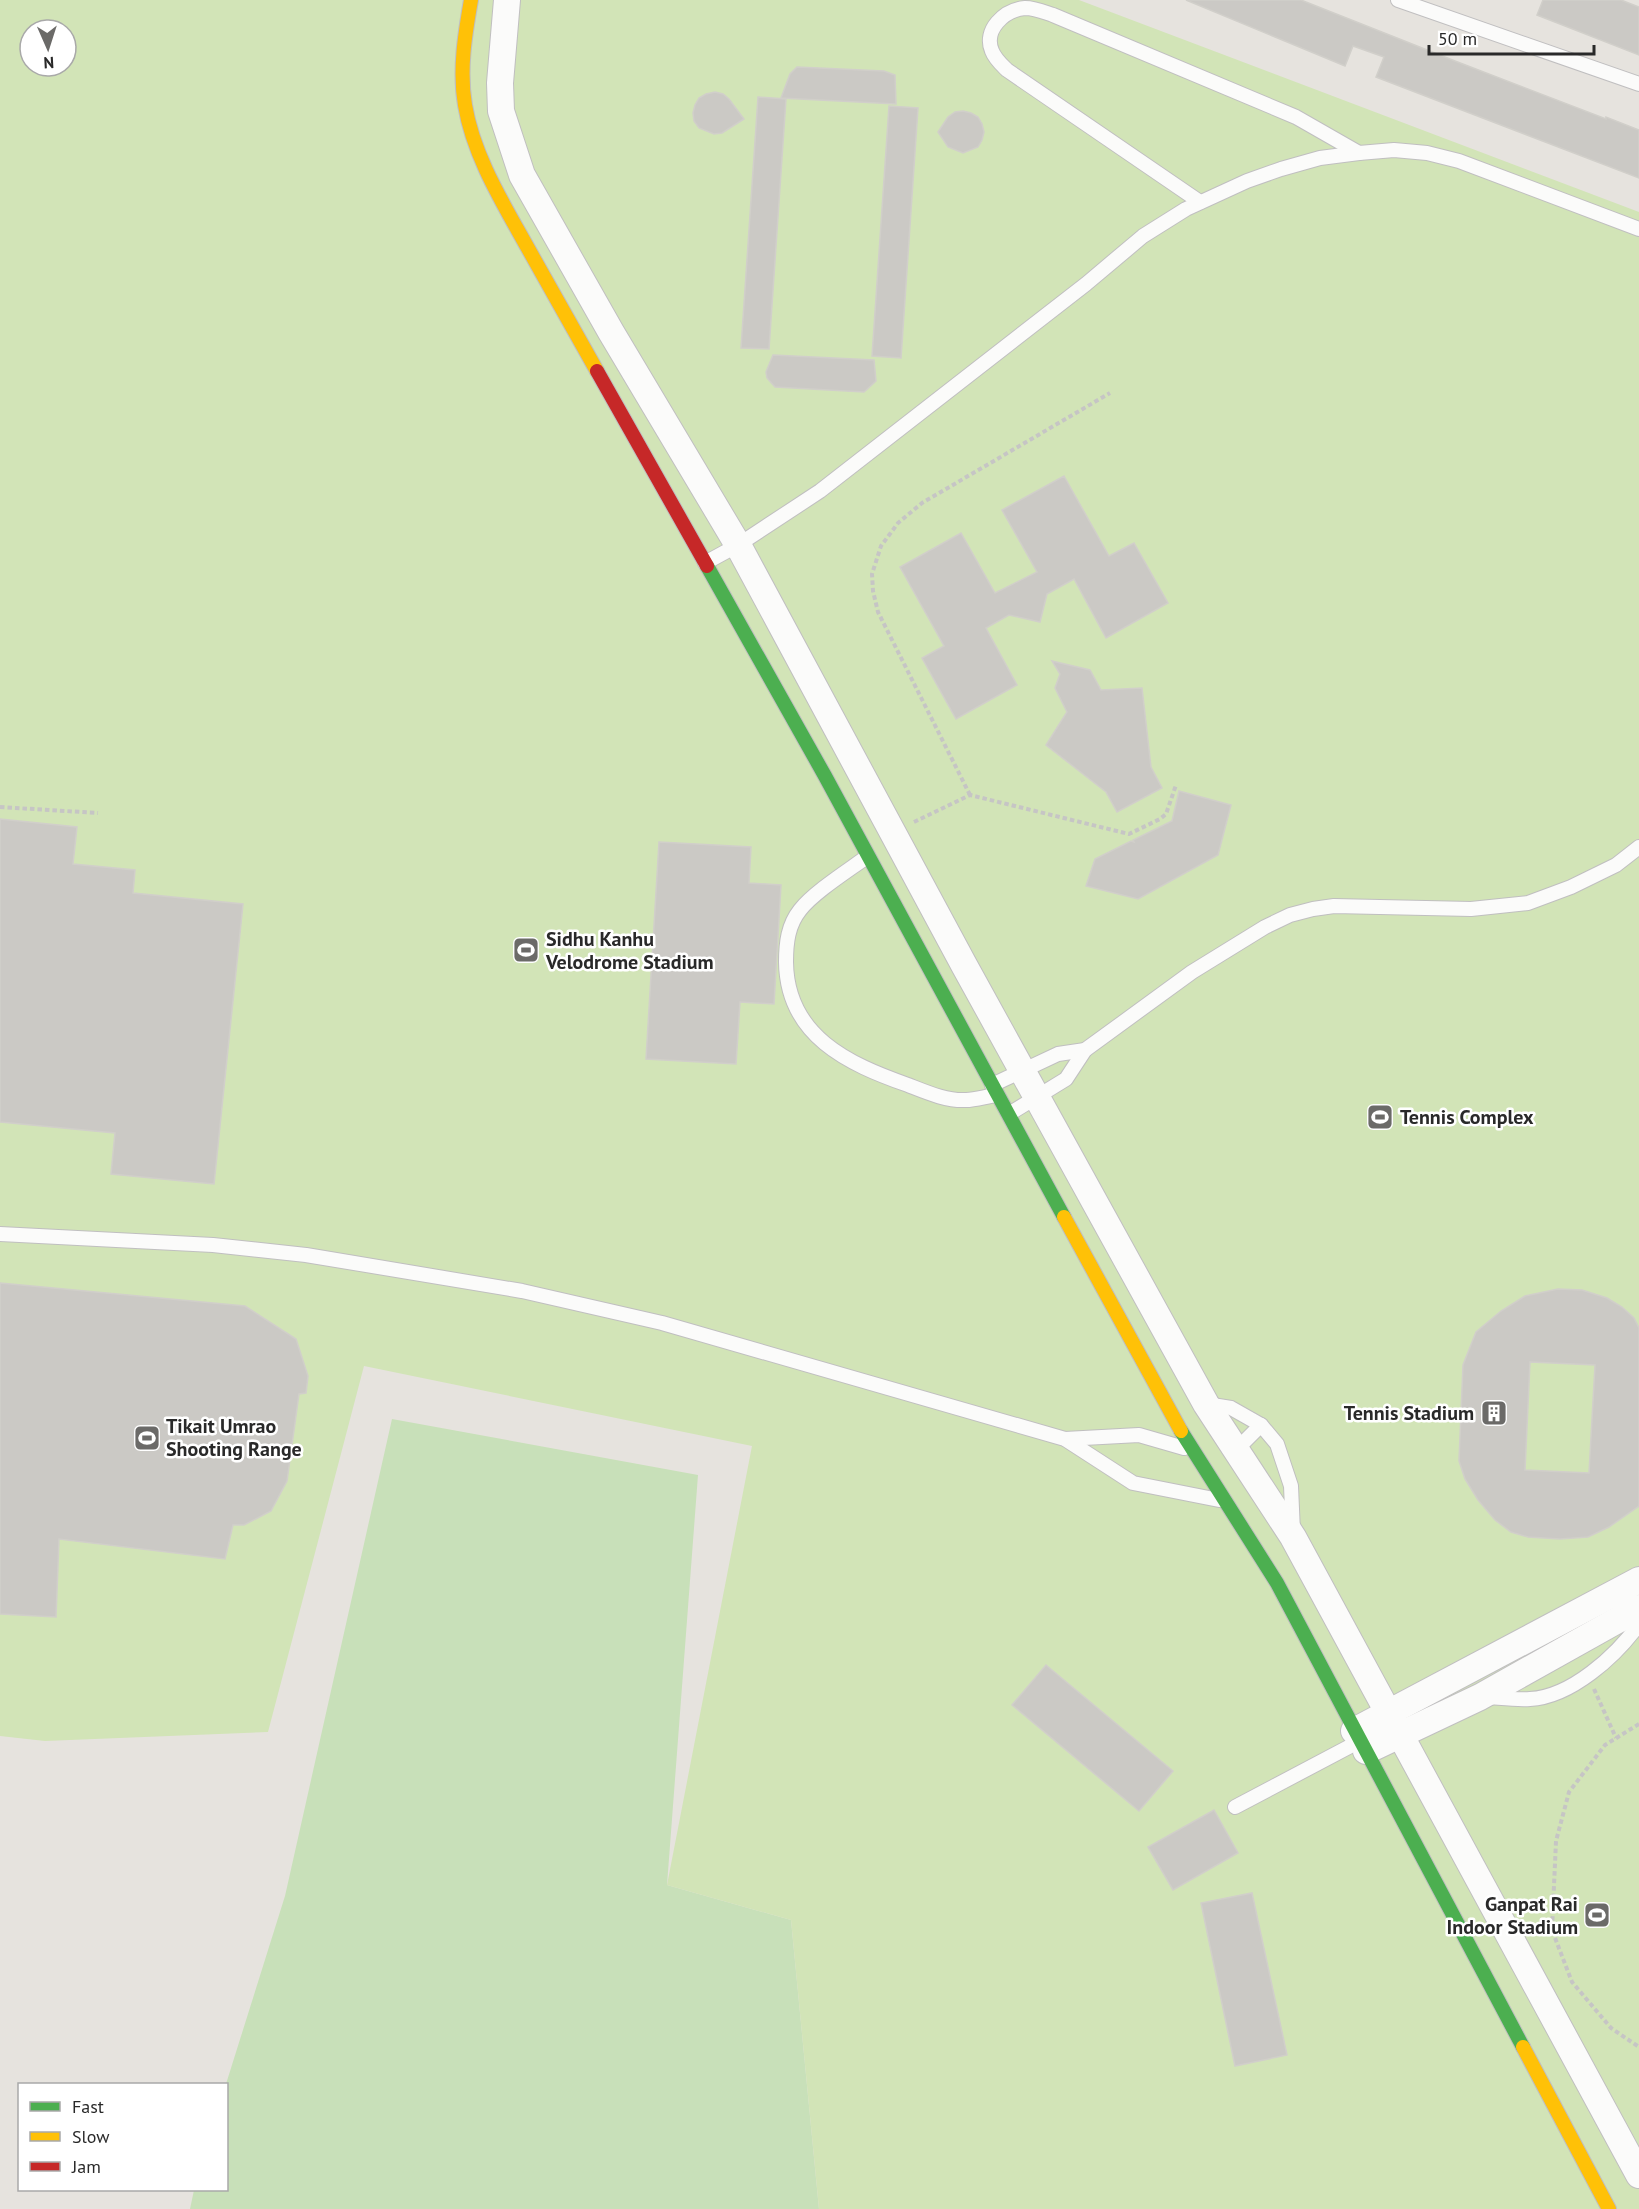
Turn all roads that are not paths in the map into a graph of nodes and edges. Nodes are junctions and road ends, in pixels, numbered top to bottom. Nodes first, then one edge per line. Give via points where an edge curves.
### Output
1 (471, 0) edge
2 (507, 0) edge
3 (1398, 0) edge
4 (1639, 84) edge
5 (1359, 153) junction
6 (1200, 202) junction
7 (1639, 229) edge
8 (738, 545) junction
9 (705, 563) junction
10 (1639, 847) edge
11 (868, 856) junction
12 (1085, 1050) junction
13 (1022, 1071) junction
14 (995, 1090) junction
15 (1037, 1097) junction
16 (1008, 1115) junction
17 (0, 1234) edge
18 (1206, 1404) junction
19 (1261, 1425) junction
20 (1065, 1439) junction
21 (1191, 1450) junction
22 (1236, 1450) junction
23 (1224, 1501) junction
24 (1293, 1537) junction
25 (1639, 1580) edge
26 (1639, 1608) edge
27 (1639, 1624) edge
28 (1480, 1696) junction
29 (1394, 1724) junction
30 (1360, 1741) junction
31 (1235, 1808) dead end
32 (1639, 2175) edge
33 (1609, 2209) edge

1 - 9 street via 463,70 465,106 483,163
2 - 8 street via 501,111 522,175 610,332
3 - 4 lane
5 - 6 lane via 1281,169
5 - 6 lane via 1296,117 1037,9 1024,8 1003,16 994,26 992,52 1007,70
5 - 7 lane via 1394,150 1459,161
6 - 8 lane via 1143,236 820,491
8 - 9 lane
8 - 13 street
9 - 11 street
10 - 12 lane via 1616,865 1528,903 1471,909 1334,906 1290,915 1192,972
11 - 14 street
11 - 14 lane via 800,910 786,938 787,972 794,1002 812,1033 867,1070 942,1097 966,1100
12 - 13 lane via 1058,1054
12 - 15 lane via 1066,1079
13 - 14 lane
13 - 15 street
14 - 16 street
15 - 16 lane
15 - 18 street
16 - 21 street
17 - 20 lane via 213,1245 306,1255 522,1291 662,1323
18 - 19 lane via 1231,1408
18 - 22 street
19 - 22 lane
19 - 24 lane via 1276,1444 1291,1486
20 - 21 lane via 1139,1435
20 - 23 lane via 1133,1483
21 - 23 street
22 - 24 street
23 - 30 street via 1277,1583
24 - 29 street
25 - 29 street
26 - 28 street
27 - 28 lane via 1608,1661 1558,1692 1532,1699
28 - 29 street
29 - 30 street
29 - 32 street
30 - 31 lane
30 - 33 street

